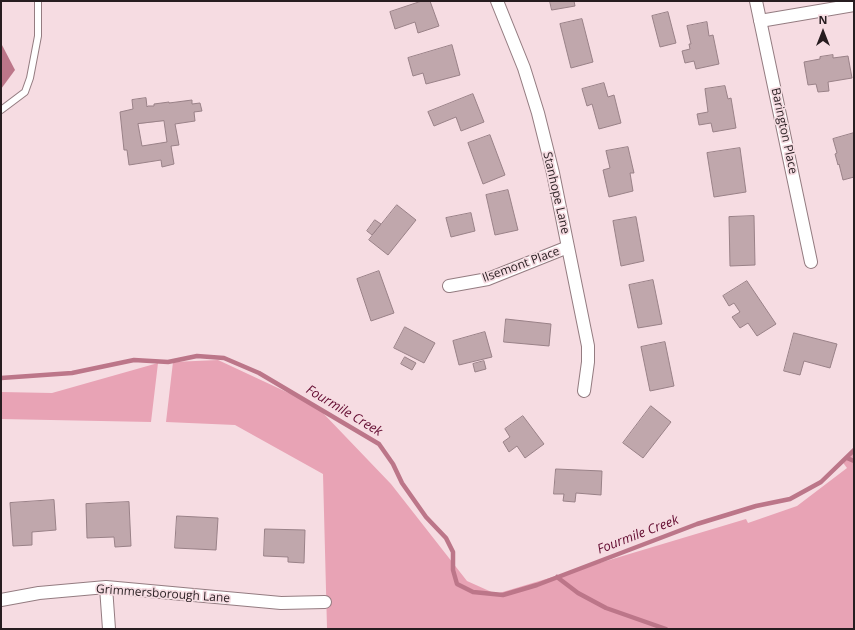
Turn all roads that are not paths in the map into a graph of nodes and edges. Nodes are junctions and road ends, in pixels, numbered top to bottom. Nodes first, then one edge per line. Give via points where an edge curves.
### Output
1 (38, 1) edge
2 (497, 1) edge
3 (756, 1) edge
4 (854, 5) edge
5 (760, 20) junction
6 (1, 110) edge
7 (568, 247) junction
8 (811, 262) dead end
9 (449, 286) dead end
10 (584, 391) dead end
11 (106, 587) junction
12 (1, 600) edge
13 (325, 602) dead end
14 (109, 629) edge

1 - 6 lane via 38,36 30,78 25,92
2 - 7 street, Stanhope Lane via 524,68 538,113
3 - 5 street, Barington Place
4 - 5 street
5 - 8 street, Barington Place
7 - 9 street, Ilsemont Place via 488,279
7 - 10 street, Stanhope Lane via 588,346
11 - 12 street, Grimmersborough Lane via 39,593
11 - 13 street, Grimmersborough Lane via 281,603
11 - 14 street

